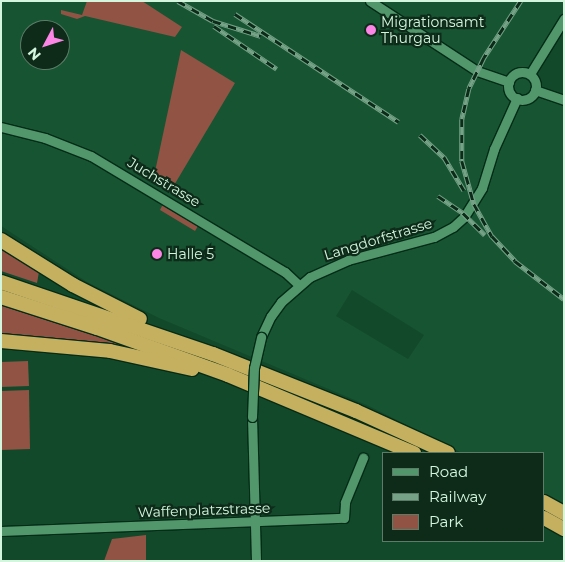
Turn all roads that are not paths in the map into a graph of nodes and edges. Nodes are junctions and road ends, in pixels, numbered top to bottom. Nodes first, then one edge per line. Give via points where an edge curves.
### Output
1 (370, 1) edge
2 (564, 20) edge
3 (530, 74) junction
4 (509, 82) junction
5 (535, 90) junction
6 (517, 98) junction
7 (564, 100) edge
8 (1, 127) edge
9 (1, 240) edge
10 (1, 282) edge
11 (299, 285) junction
12 (1, 297) edge
13 (1, 341) edge
14 (213, 354) junction
15 (256, 386) junction
16 (412, 452) edge
17 (446, 452) edge
18 (363, 458) dead end
19 (545, 503) edge
20 (564, 513) edge
21 (545, 519) edge
22 (255, 521) junction
23 (564, 529) edge
24 (1, 531) edge
25 (256, 561) edge

1 - 4 street via 477,70
2 - 3 street
3 - 4 street via 517,73
3 - 5 street via 536,83
4 - 6 street via 511,93
5 - 6 street via 530,97
5 - 7 street
6 - 11 street, Langdorfstrasse via 494,149 482,188 464,217 453,227 434,237 348,260
8 - 11 street, Juchstrasse via 45,138 96,158 286,272
9 - 14 highway via 88,294
10 - 14 highway
11 - 22 street, Langdorfstrasse, bridge via 271,316 261,337 254,368
12 - 15 highway via 141,343
13 - 15 highway via 125,354
14 - 17 highway via 356,411
15 - 16 highway
18 - 22 street, Waffenplatzstrasse via 345,502 344,518
19 - 20 highway
21 - 23 highway
22 - 24 street, Waffenplatzstrasse
22 - 25 street, Langdorfstrasse

